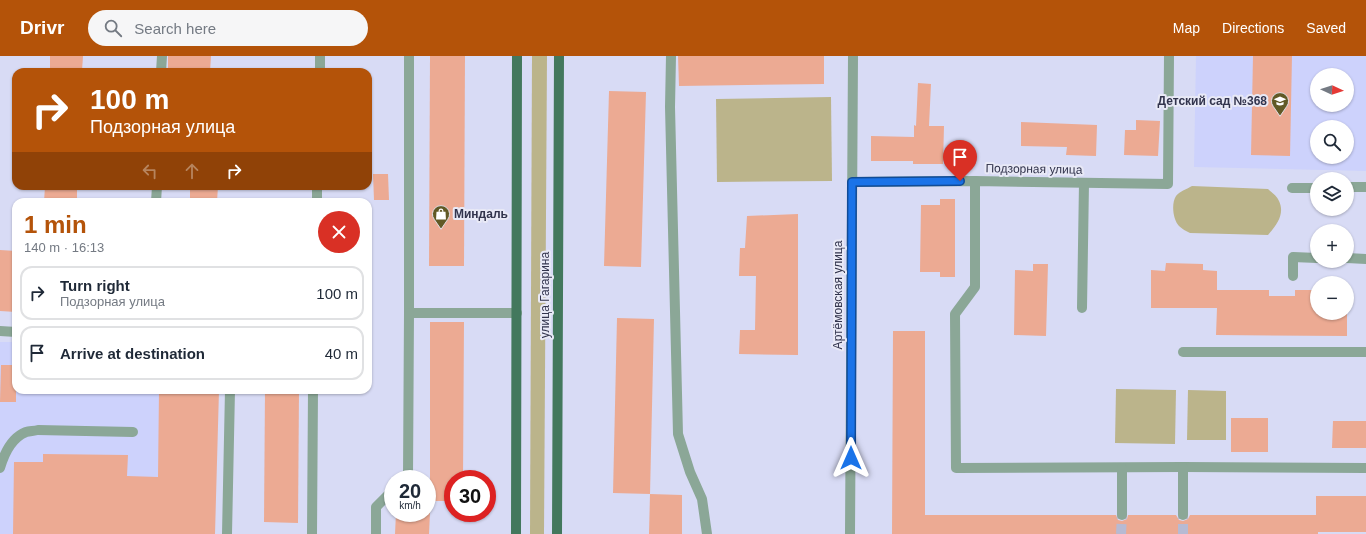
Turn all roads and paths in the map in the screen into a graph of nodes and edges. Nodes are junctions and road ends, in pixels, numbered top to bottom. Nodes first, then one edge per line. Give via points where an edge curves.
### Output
1 (162, 56) edge
2 (320, 56) edge
3 (409, 56) edge
4 (517, 56) edge
5 (558, 56) edge
6 (671, 56) edge
7 (852, 56) edge
8 (1170, 56) edge
9 (161, 68) edge
10 (320, 68) edge
11 (975, 181) junction
12 (852, 182) junction
13 (1084, 182) junction
14 (1354, 187) edge
15 (1366, 187) edge
16 (1292, 188) dead end
17 (1310, 188) edge
18 (1310, 258) edge
19 (1354, 258) edge
20 (1366, 259) edge
21 (1293, 276) dead end
22 (1082, 308) dead end
23 (409, 313) junction
24 (517, 314) junction
25 (0, 331) edge
26 (12, 332) edge
27 (1183, 352) dead end
28 (1366, 352) edge
29 (230, 394) edge
30 (313, 394) edge
31 (133, 432) dead end
32 (1183, 467) junction
33 (0, 468) edge
34 (1122, 468) junction
35 (1366, 468) edge
36 (408, 470) edge
37 (384, 499) edge
38 (1122, 515) tunnel mouth
39 (1183, 515) tunnel mouth
40 (227, 534) edge
41 (312, 534) edge
42 (376, 534) edge
43 (516, 534) edge
44 (557, 534) edge
45 (707, 534) edge
46 (850, 534) edge

1 - 9 street
2 - 10 street
3 - 23 street
4 - 24 main road
5 - 44 main road, улица Гагарина
6 - 45 street via 678,434 702,499
7 - 12 street, Артёмовская улица
8 - 13 street, Подзорная улица via 1168,184
11 - 12 street, Подзорная улица
11 - 13 street, Подзорная улица
11 - 34 street via 975,287 955,314 956,468
12 - 46 street, Артёмовская улица
13 - 22 street
14 - 15 street
16 - 17 street
18 - 21 street via 1293,257
19 - 20 street
23 - 24 street
23 - 36 street
24 - 43 main road
25 - 26 street
27 - 28 street
29 - 40 street
30 - 41 street
31 - 33 street via 25,432 13,441
32 - 34 street
32 - 35 street
32 - 39 street
34 - 38 street
37 - 42 street via 376,507

